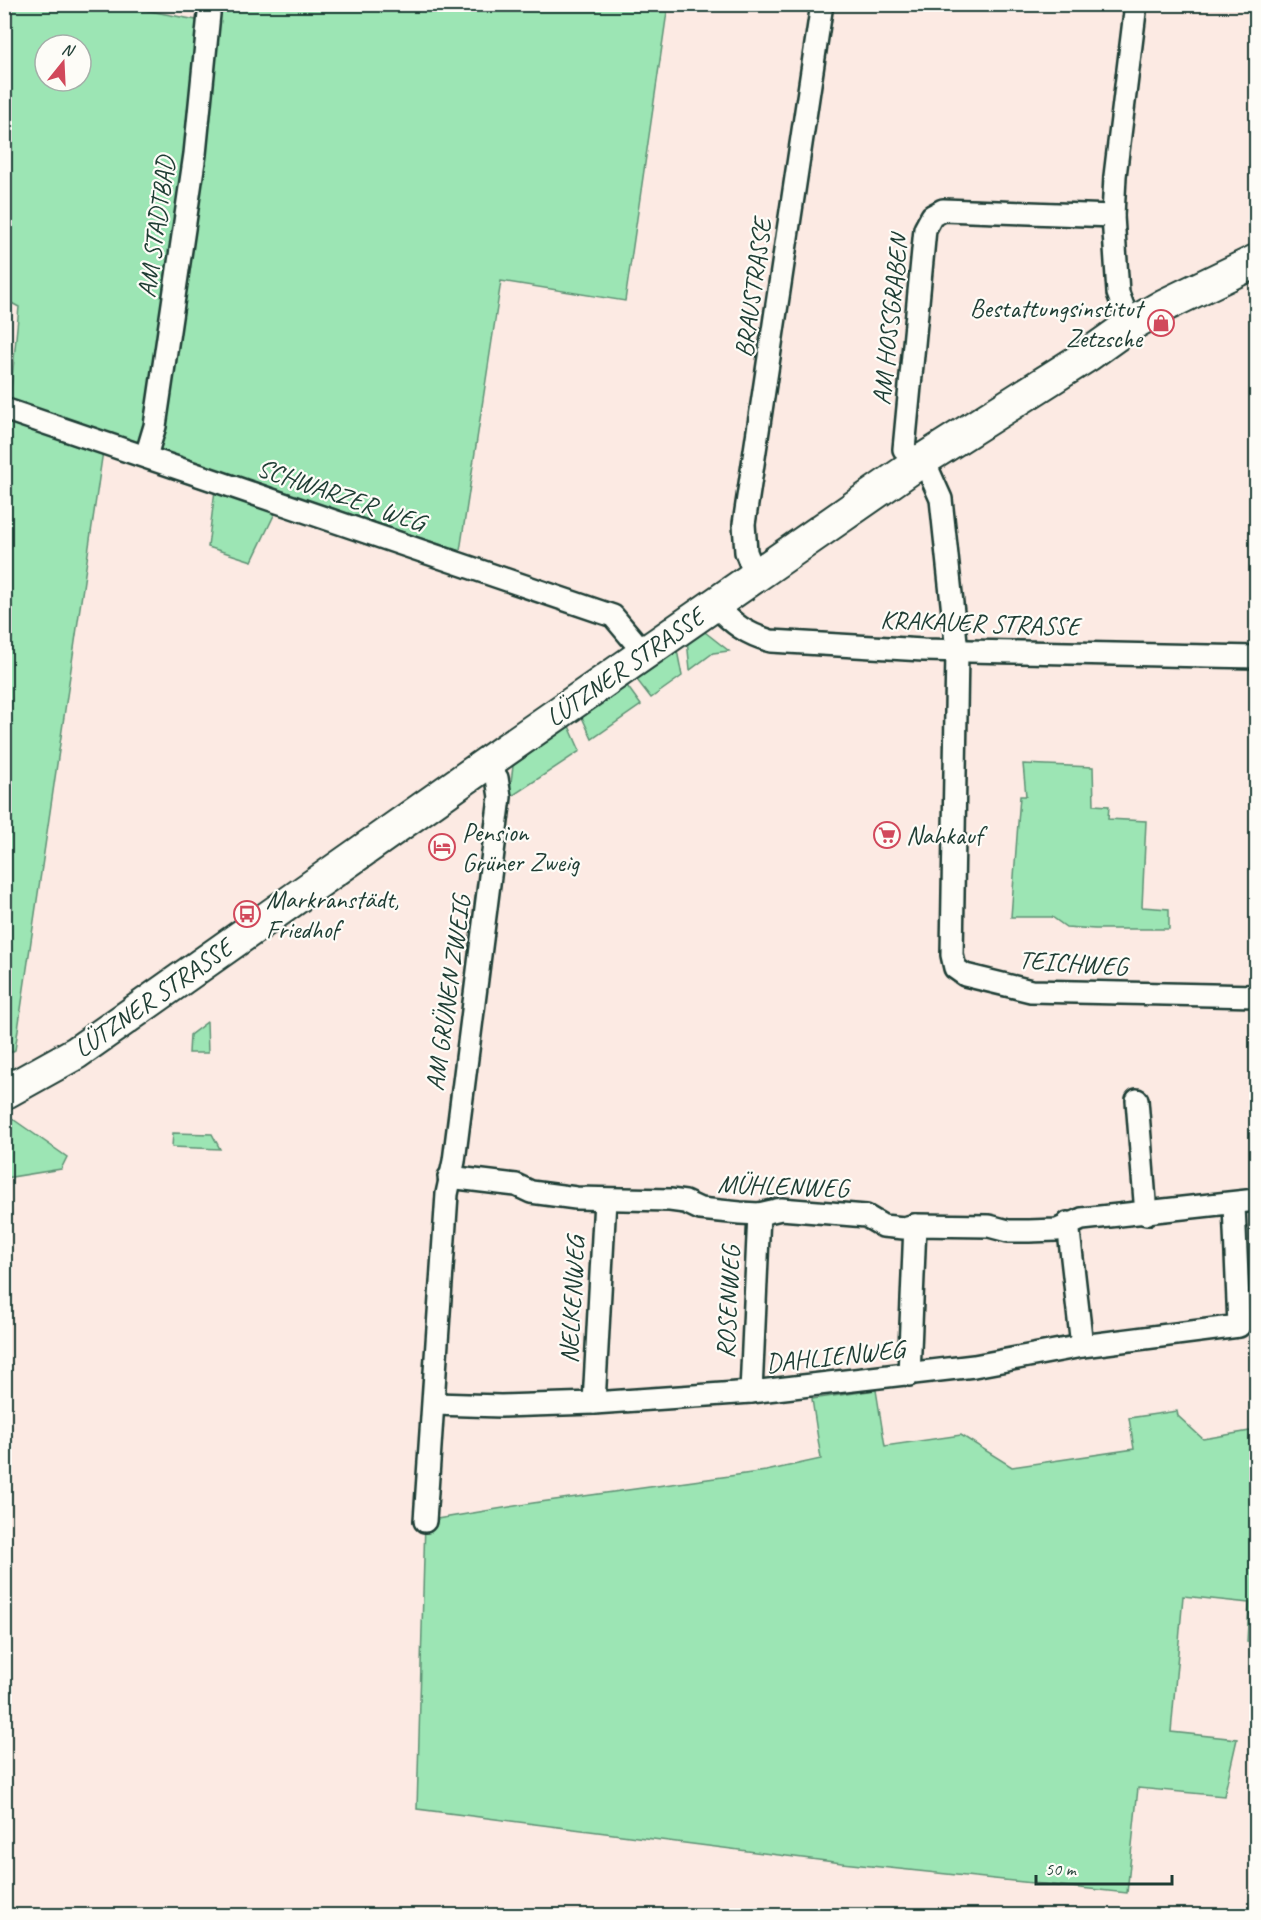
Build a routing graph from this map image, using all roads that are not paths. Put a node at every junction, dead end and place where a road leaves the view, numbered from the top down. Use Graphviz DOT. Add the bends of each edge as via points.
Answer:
graph roads {
  1 [pos="210,4"];
  2 [pos="822,4"];
  3 [pos="1136,4"];
  4 [pos="1113,216"];
  5 [pos="1257,261"];
  6 [pos="1130,325"];
  7 [pos="4,409"];
  8 [pos="146,456"];
  9 [pos="918,463"];
  10 [pos="756,577"];
  11 [pos="716,605"];
  12 [pos="957,651"];
  13 [pos="645,654"];
  14 [pos="1257,657"];
  15 [pos="486,764"];
  16 [pos="1257,996"];
  17 [pos="4,1093"];
  18 [pos="1137,1100"];
  19 [pos="451,1169"];
  20 [pos="604,1200"];
  21 [pos="1257,1200"];
  22 [pos="1234,1204"];
  23 [pos="759,1214"];
  24 [pos="1146,1214"];
  25 [pos="1068,1223"];
  26 [pos="915,1225"];
  27 [pos="1248,1325"];
  28 [pos="1082,1346"];
  29 [pos="909,1375"];
  30 [pos="751,1392"];
  31 [pos="594,1403"];
  32 [pos="434,1404"];
  33 [pos="425,1521"];
  1 -- 8 [label="street, AM STADTBAD" via="195,154 155,426"];
  2 -- 10 [label="street, BRAUSTRASSE" via="744,524 746,552"];
  3 -- 4 [label="street" via="1114,176"];
  4 -- 6 [label="street" via="1118,293"];
  4 -- 9 [label="street, AM HOSSGRABEN" via="943,210 932,216 925,229 904,449"];
  5 -- 6 [label="main road, LÜTZNER STRASSE"];
  6 -- 9 [label="main road, LÜTZNER STRASSE"];
  7 -- 8 [label="street, SCHWARZER WEG"];
  8 -- 13 [label="street, SCHWARZER WEG" via="613,616"];
  9 -- 10 [label="main road, LÜTZNER STRASSE"];
  9 -- 12 [label="street" via="929,472 941,499"];
  10 -- 11 [label="main road, LÜTZNER STRASSE"];
  11 -- 12 [label="street, KRAKAUER STRASSE" via="736,628 771,641"];
  11 -- 13 [label="main road, LÜTZNER STRASSE"];
  12 -- 14 [label="street, KRAKAUER STRASSE"];
  12 -- 16 [label="street, TEICHWEG" via="952,955 955,968 965,975 1031,991"];
  13 -- 15 [label="main road, LÜTZNER STRASSE"];
  15 -- 17 [label="main road, LÜTZNER STRASSE" via="76,1053"];
  15 -- 19 [label="street, AM GRÜNEN ZWEIG" via="497,778 500,797"];
  18 -- 24 [label="street"];
  19 -- 20 [label="street, MÜHLENWEG" via="531,1192"];
  19 -- 32 [label="street"];
  20 -- 23 [label="street, MÜHLENWEG" via="670,1200 700,1209"];
  20 -- 31 [label="street, NELKENWEG"];
  21 -- 22 [label="street, MÜHLENWEG"];
  22 -- 24 [label="street, MÜHLENWEG"];
  22 -- 27 [label="street, DAHLIENWEG"];
  23 -- 26 [label="street, MÜHLENWEG" via="781,1209 866,1216 883,1226"];
  23 -- 30 [label="street, ROSENWEG"];
  24 -- 25 [label="street, MÜHLENWEG"];
  25 -- 26 [label="street, MÜHLENWEG" via="1057,1230 1008,1231 989,1226"];
  25 -- 28 [label="street"];
  26 -- 29 [label="street"];
  27 -- 28 [label="street, DAHLIENWEG"];
  28 -- 29 [label="street, DAHLIENWEG"];
  29 -- 30 [label="street, DAHLIENWEG"];
  30 -- 31 [label="street, DAHLIENWEG"];
  31 -- 32 [label="street, DAHLIENWEG"];
  32 -- 33 [label="street"];
}
